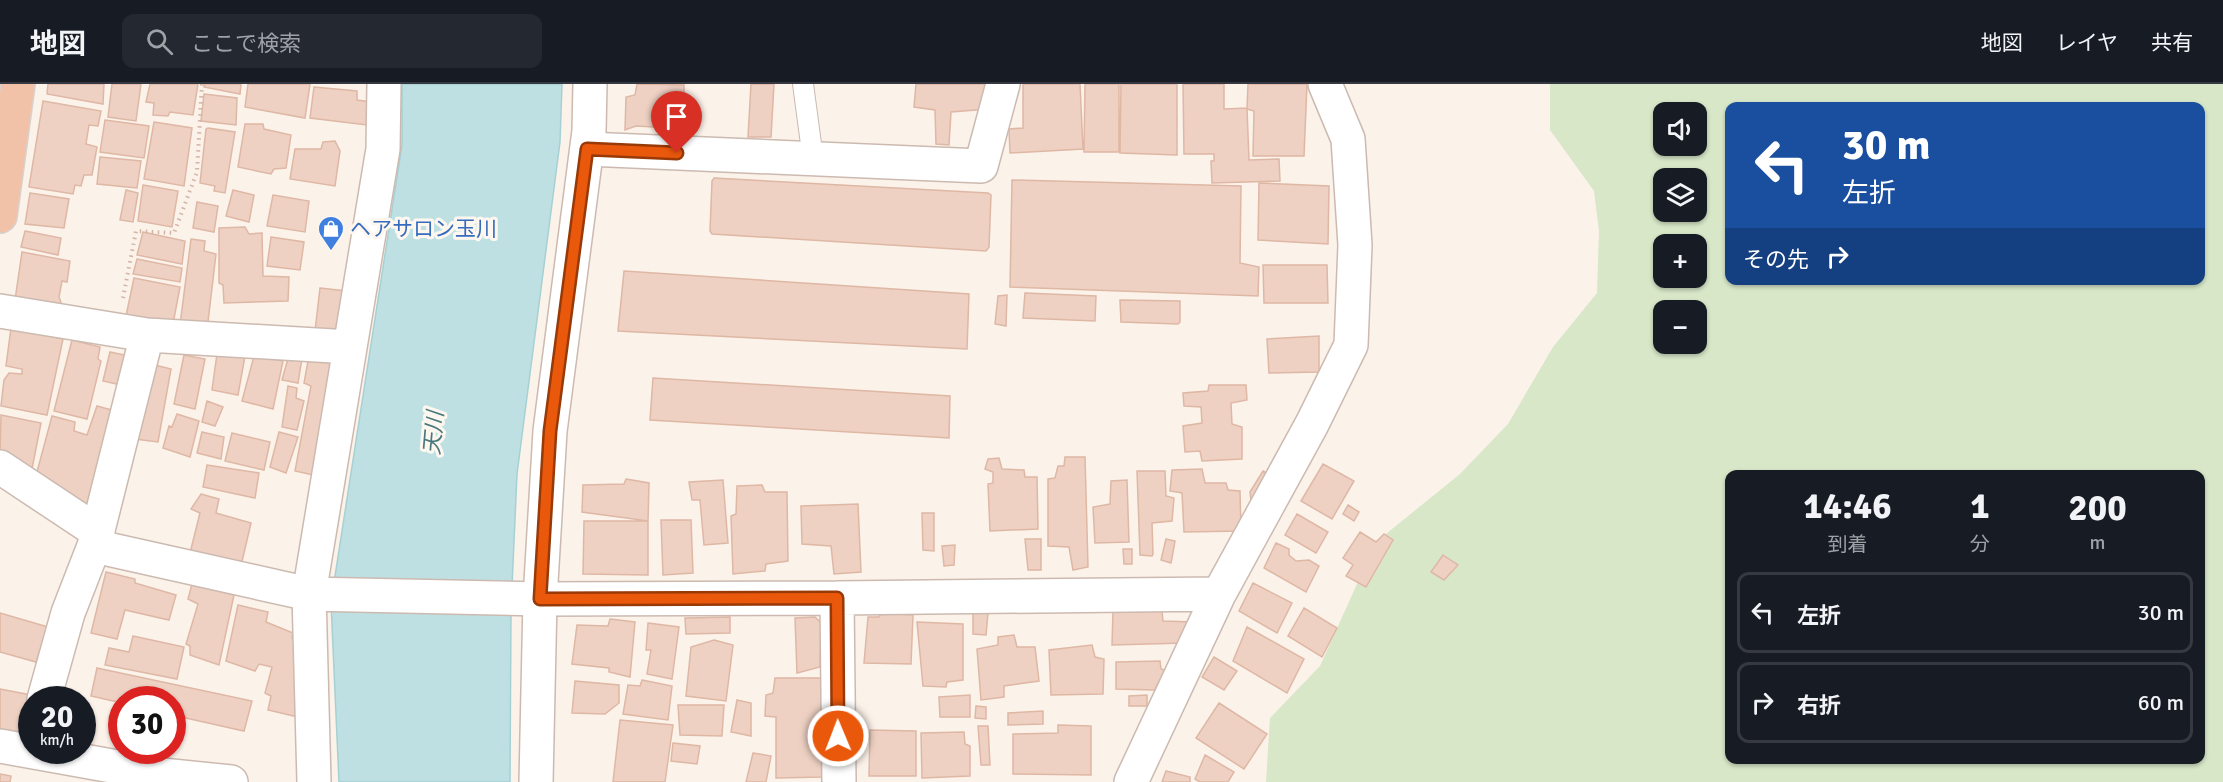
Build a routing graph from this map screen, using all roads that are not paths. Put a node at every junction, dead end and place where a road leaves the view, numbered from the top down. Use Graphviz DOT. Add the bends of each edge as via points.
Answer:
graph roads {
  1 [pos="18,84"];
  2 [pos="384,84"];
  3 [pos="590,84"];
  4 [pos="803,84"];
  5 [pos="1003,84"];
  6 [pos="1325,84"];
  7 [pos="587,149"];
  8 [pos="813,159"];
  9 [pos="0,216"];
  10 [pos="0,311"];
  11 [pos="132,333"];
  12 [pos="350,347"];
  13 [pos="0,467"];
  14 [pos="96,539"];
  15 [pos="309,594"];
  16 [pos="1219,594"];
  17 [pos="837,598"];
  18 [pos="540,599"];
  19 [pos="48,686"];
  20 [pos="96,764"];
  21 [pos="161,778"];
  22 [pos="231,782"];
  23 [pos="314,782"];
  24 [pos="536,782"];
  25 [pos="839,782"];
  26 [pos="1131,782"];
  1 -- 9 [label="highway"];
  2 -- 12 [label="street" via="383,149"];
  3 -- 7 [label="street"];
  4 -- 8 [label="lane"];
  5 -- 8 [label="street" via="981,166"];
  6 -- 16 [label="street" via="1348,139 1355,245 1351,345"];
  7 -- 8 [label="street"];
  7 -- 18 [label="street" via="550,431"];
  10 -- 11 [label="street"];
  11 -- 12 [label="street"];
  11 -- 14 [label="street"];
  12 -- 15 [label="street"];
  13 -- 14 [label="street"];
  14 -- 15 [label="street"];
  14 -- 19 [label="street" via="68,613"];
  15 -- 18 [label="street"];
  15 -- 23 [label="street"];
  16 -- 17 [label="street"];
  16 -- 26 [label="street"];
  17 -- 18 [label="street"];
  17 -- 25 [label="street"];
  18 -- 24 [label="street"];
  20 -- 21 [label="street"];
  21 -- 22 [label="street"];
}
